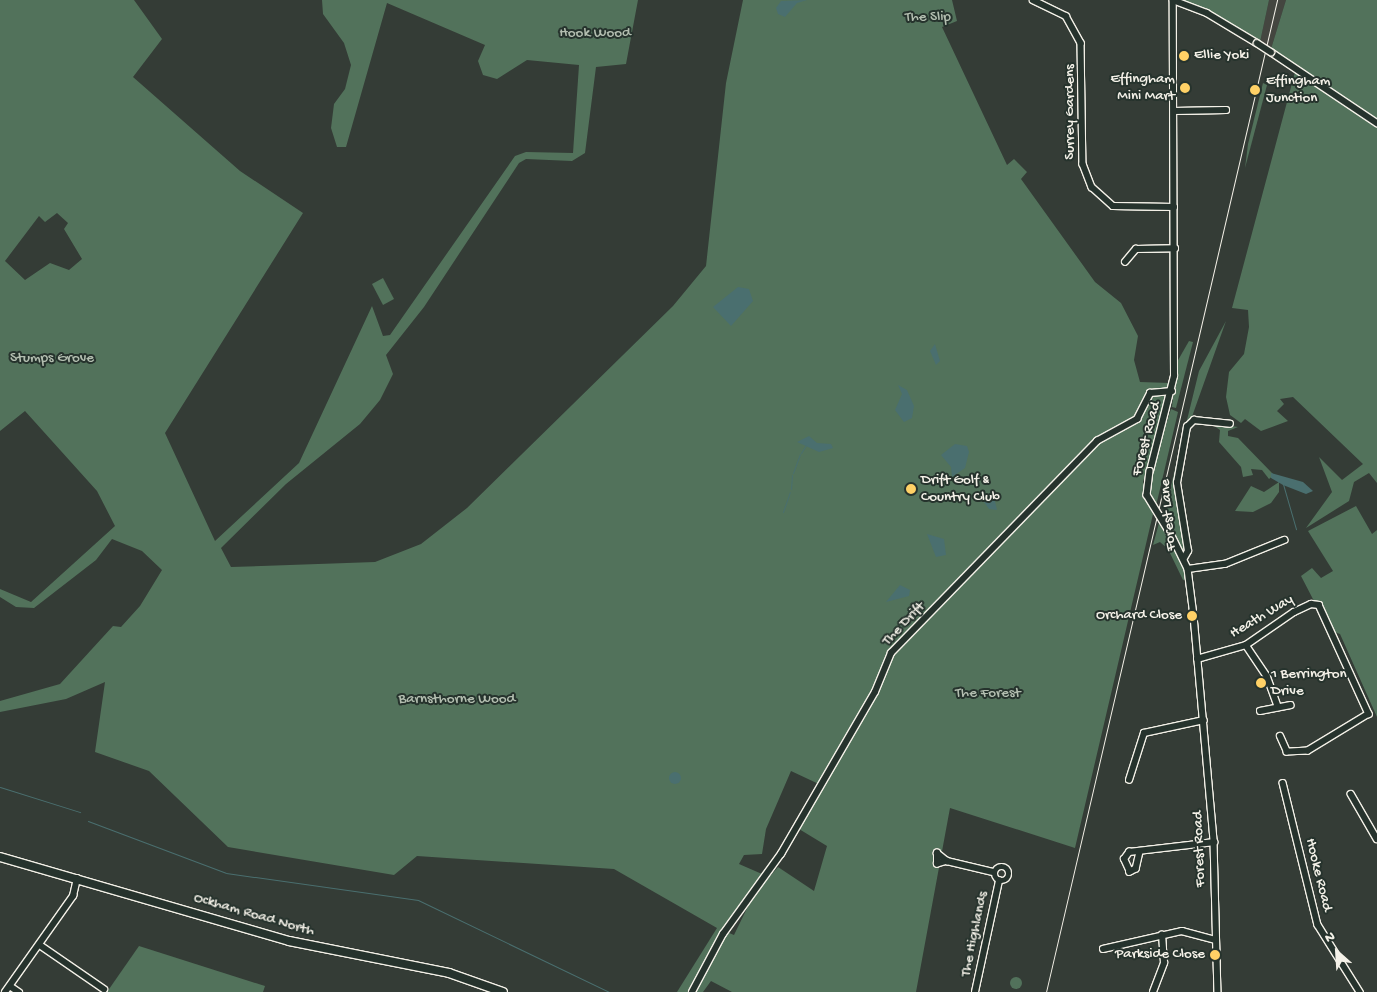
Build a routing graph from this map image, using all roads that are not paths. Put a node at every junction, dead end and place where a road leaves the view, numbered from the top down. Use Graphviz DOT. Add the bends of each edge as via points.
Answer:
graph roads {
  1 [pos="1033,0"];
  2 [pos="1173,0"];
  3 [pos="1186,5"];
  4 [pos="1173,8"];
  5 [pos="1226,110"];
  6 [pos="1174,111"];
  7 [pos="1377,123"];
  8 [pos="1174,207"];
  9 [pos="1175,248"];
  10 [pos="1125,262"];
  11 [pos="1172,391"];
  12 [pos="1230,424"];
  13 [pos="1284,540"];
  14 [pos="1184,558"];
  15 [pos="1188,569"];
  16 [pos="1246,645"];
  17 [pos="1197,659"];
  18 [pos="1290,705"];
  19 [pos="1278,707"];
  20 [pos="1260,711"];
  21 [pos="1204,720"];
  22 [pos="1280,736"];
  23 [pos="1129,780"];
  24 [pos="1283,783"];
  25 [pos="1351,794"];
  26 [pos="1377,840"];
  27 [pos="1214,842"];
  28 [pos="1140,852"];
  29 [pos="0,857"];
  30 [pos="947,861"];
  31 [pos="994,872"];
  32 [pos="77,878"];
  33 [pos="999,881"];
  34 [pos="1162,935"];
  35 [pos="1215,940"];
  36 [pos="40,945"];
  37 [pos="1103,949"];
  38 [pos="10,986"];
  39 [pos="104,990"];
  40 [pos="6,992"];
  41 [pos="19,992"];
  42 [pos="503,992"];
  43 [pos="692,992"];
  44 [pos="975,992"];
  45 [pos="1153,992"];
  46 [pos="1218,992"];
  47 [pos="1360,992"];
  1 -- 8 [label="street, Surrey Gardens" via="1066,16 1081,42 1083,164 1092,187 1113,206"];
  2 -- 3 [label="street"];
  2 -- 4 [label="street, Forest Road"];
  3 -- 4 [label="street"];
  3 -- 7 [label="street, bridge" via="1271,52"];
  4 -- 6 [label="street, Forest Road"];
  5 -- 6 [label="street"];
  6 -- 8 [label="street, Forest Road"];
  8 -- 9 [label="street, Forest Road"];
  9 -- 10 [label="street" via="1136,249"];
  9 -- 11 [label="street, Forest Road"];
  11 -- 14 [label="street, Forest Road, bridge" via="1150,471 1147,495"];
  11 -- 43 [label="street, The Drift" via="1150,393 1137,419 1097,441 891,653 875,692 781,854 723,934"];
  12 -- 14 [label="street, Forest Lane" via="1194,420 1187,427 1177,483 1188,551"];
  13 -- 15 [label="street" via="1225,564"];
  14 -- 15 [label="street, Forest Road"];
  15 -- 17 [label="street, Forest Road"];
  16 -- 17 [label="street, Heath Way"];
  16 -- 19 [label="street" via="1267,676"];
  16 -- 22 [label="street, Heath Way" via="1294,612 1317,604 1369,712 1308,751 1287,752"];
  17 -- 21 [label="street, Forest Road"];
  18 -- 19 [label="street"];
  19 -- 20 [label="street"];
  21 -- 23 [label="street" via="1144,733"];
  21 -- 27 [label="street, Forest Road"];
  24 -- 47 [label="street, Hooke Road" via="1318,925"];
  25 -- 26 [label="street"];
  27 -- 28 [label="street"];
  27 -- 35 [label="street, Forest Road"];
  29 -- 32 [label="main road, Ockham Road North"];
  30 -- 31 [label="street, The Highlands"];
  31 -- 33 [label="street, The Highlands"];
  31 -- 33 [label="street, The Highlands" via="1000,866 1008,870 1008,878"];
  32 -- 36 [label="street" via="73,896"];
  32 -- 42 [label="main road, Ockham Road North" via="289,941 449,973"];
  33 -- 44 [label="street, The Highlands"];
  34 -- 35 [label="street" via="1185,931"];
  34 -- 37 [label="street"];
  34 -- 45 [label="street" via="1164,963"];
  35 -- 46 [label="street, Forest Road"];
  36 -- 38 [label="street"];
  36 -- 39 [label="street"];
  38 -- 40 [label="street"];
  38 -- 41 [label="street"];
}
